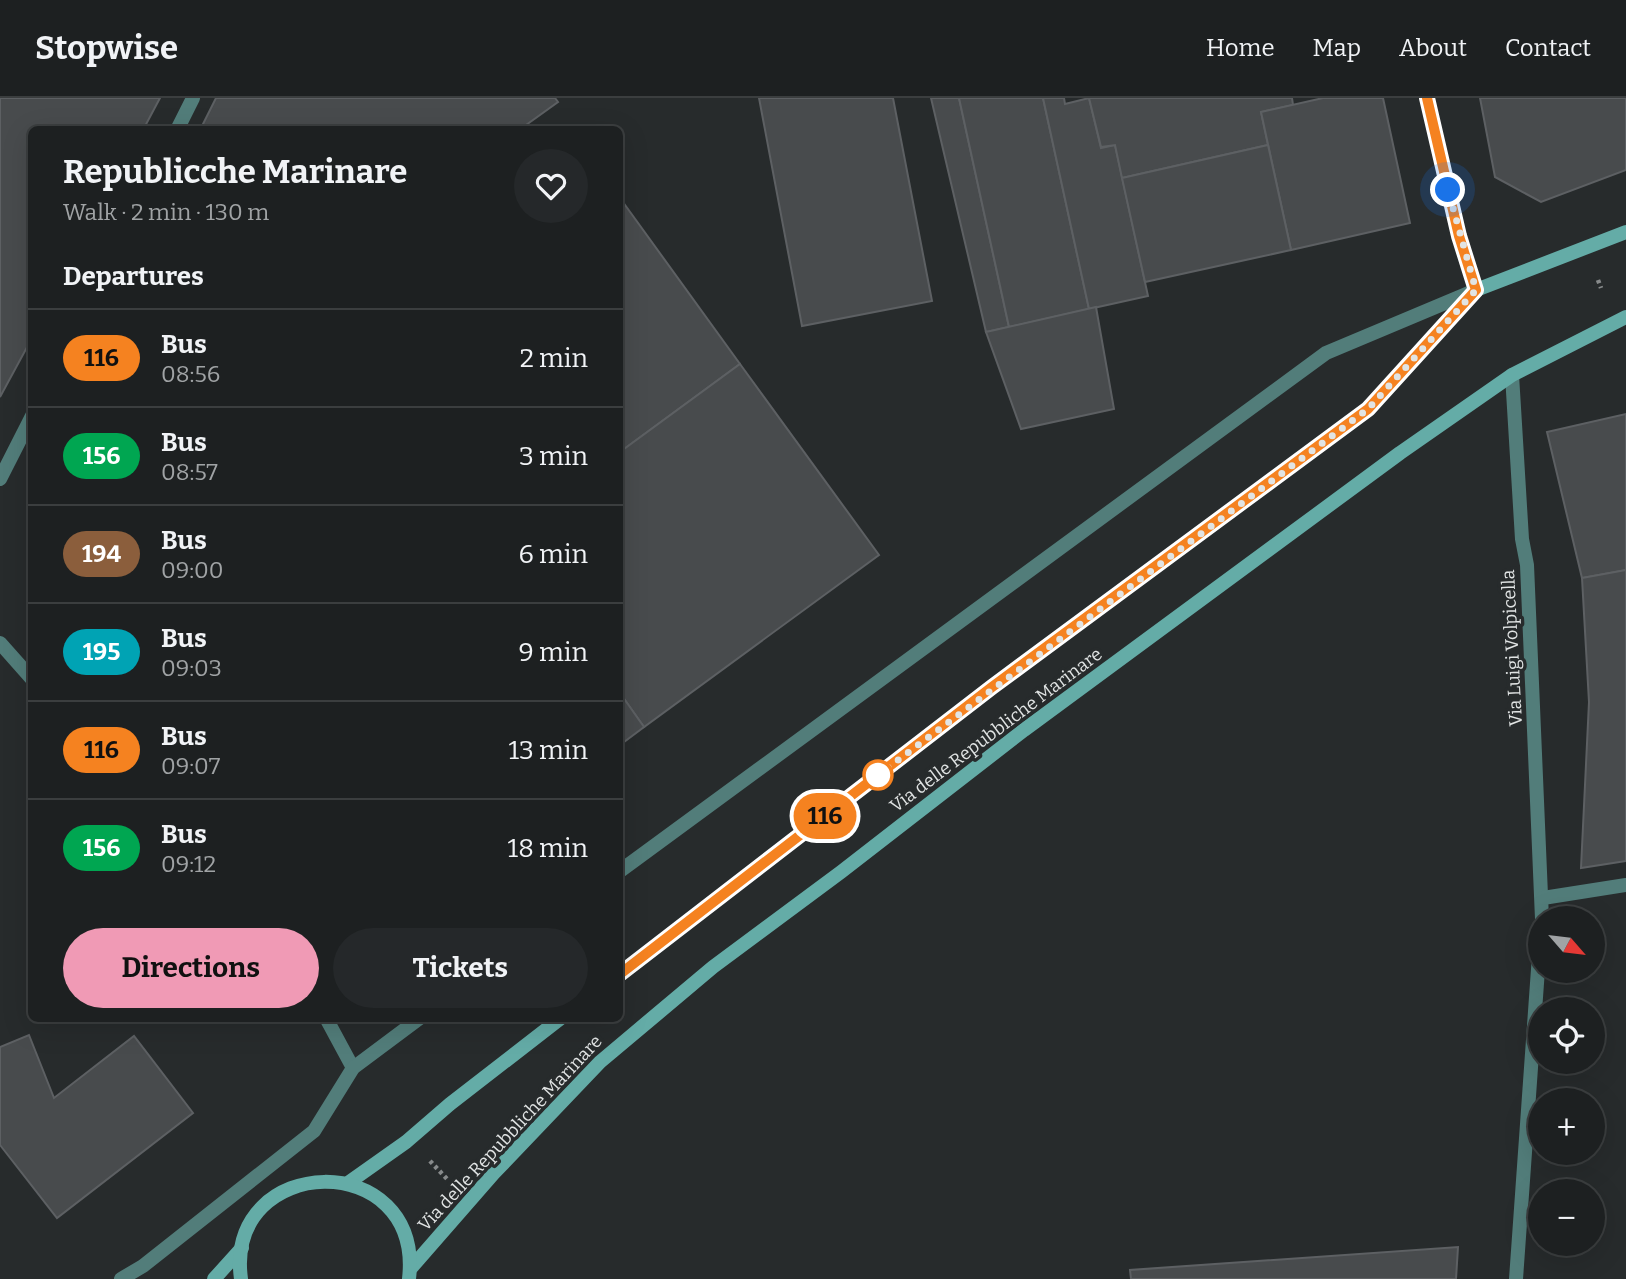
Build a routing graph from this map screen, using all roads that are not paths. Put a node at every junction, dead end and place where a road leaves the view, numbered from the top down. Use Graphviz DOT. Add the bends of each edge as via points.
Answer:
graph roads {
  1 [pos="193,98"];
  2 [pos="1427,98"];
  3 [pos="179,126"];
  4 [pos="1626,232"];
  5 [pos="1476,290"];
  6 [pos="1626,317"];
  7 [pos="1512,375"];
  8 [pos="28,424"];
  9 [pos="0,479"];
  10 [pos="0,643"];
  11 [pos="28,675"];
  12 [pos="623,869"];
  13 [pos="1626,884"];
  14 [pos="1543,898"];
  15 [pos="1543,906"];
  16 [pos="623,972"];
  17 [pos="1537,984"];
  18 [pos="328,1022"];
  19 [pos="414,1022"];
  20 [pos="556,1022"];
  21 [pos="353,1068"];
  22 [pos="348,1183"];
  23 [pos="242,1248"];
  24 [pos="410,1274"];
  25 [pos="121,1279"];
  26 [pos="214,1279"];
  27 [pos="241,1279"];
  28 [pos="1516,1279"];
  1 -- 3 [label="street"];
  2 -- 5 [label="street"];
  4 -- 5 [label="main road, Via delle Repubbliche Marinare"];
  5 -- 12 [label="street" via="1326,353"];
  5 -- 16 [label="main road, Via delle Repubbliche Marinare" via="1368,409 992,687"];
  6 -- 7 [label="main road, Via delle Repubbliche Marinare"];
  7 -- 14 [label="street, Via Luigi Volpicella" via="1527,565"];
  7 -- 24 [label="main road, Via delle Repubbliche Marinare" via="1024,730 713,967 600,1062 494,1173"];
  8 -- 9 [label="street"];
  10 -- 11 [label="street"];
  13 -- 14 [label="street"];
  14 -- 15 [label="street, Via Luigi Volpicella"];
  17 -- 28 [label="street"];
  18 -- 21 [label="street"];
  19 -- 21 [label="street"];
  20 -- 22 [label="main road"];
  21 -- 25 [label="street" via="314,1131"];
  22 -- 23 [label="main road, Via delle Repubbliche Marinare" via="307,1182 281,1192 260,1211"];
  22 -- 24 [label="main road, Via delle Repubbliche Marinare" via="374,1195 394,1215 407,1240"];
  23 -- 26 [label="main road, Via delle Repubbliche Marinare"];
  23 -- 27 [label="main road, Via delle Repubbliche Marinare"];
}
